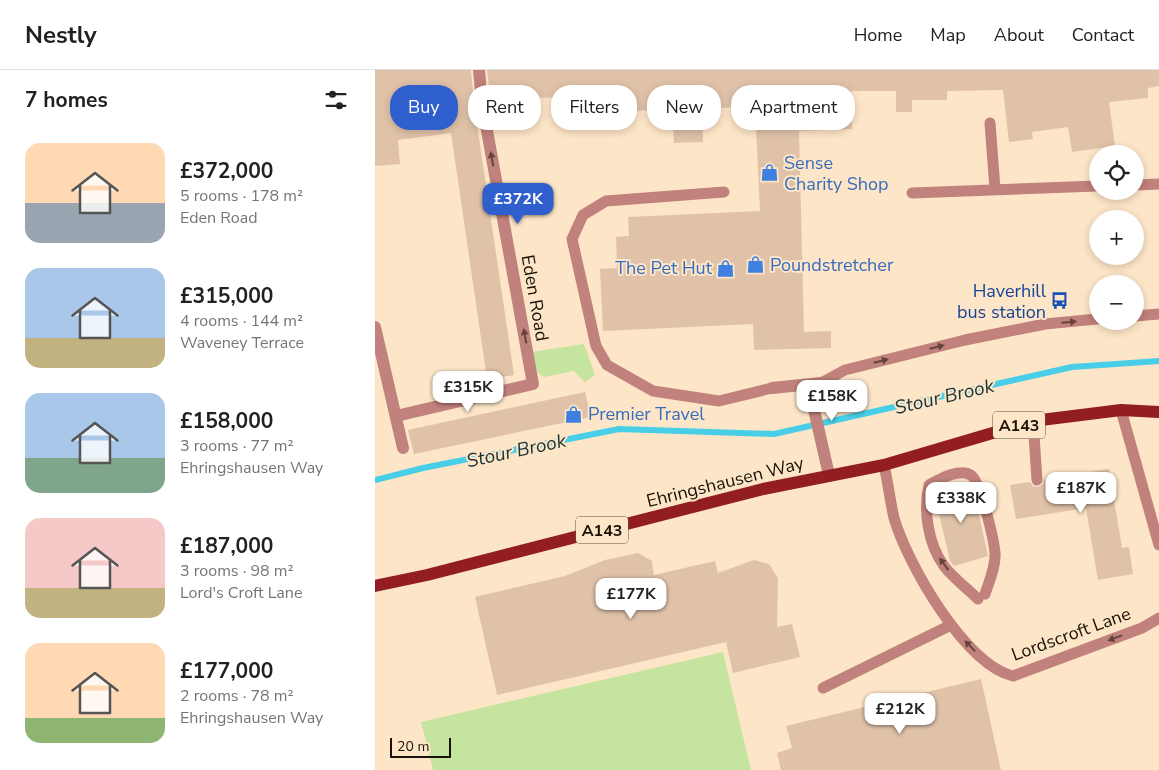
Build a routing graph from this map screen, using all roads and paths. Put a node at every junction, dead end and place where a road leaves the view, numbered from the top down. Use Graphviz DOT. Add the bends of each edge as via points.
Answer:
graph roads {
  1 [pos="479,70"];
  2 [pos="990,123"];
  3 [pos="1159,184"];
  4 [pos="1144,185"];
  5 [pos="1089,186"];
  6 [pos="995,189"];
  7 [pos="724,192"];
  8 [pos="912,193"];
  9 [pos="1159,314"];
  10 [pos="1144,315"];
  11 [pos="1089,320"];
  12 [pos="375,327"];
  13 [pos="821,383"];
  14 [pos="772,388"];
  15 [pos="1121,410"];
  16 [pos="1159,412"];
  17 [pos="396,416"];
  18 [pos="1033,421"];
  19 [pos="403,448"];
  20 [pos="884,465"];
  21 [pos="829,475"];
  22 [pos="1037,480"];
  23 [pos="1159,544"];
  24 [pos="375,586"];
  25 [pos="982,596"];
  26 [pos="1159,618"];
  27 [pos="951,625"];
  28 [pos="823,688"];
  17 -- 1 [label="street, Eden Road, one-way" via="533,384 482,103"];
  2 -- 6 [label="lane"];
  3 -- 4 [label="lane"];
  5 -- 6 [label="lane"];
  6 -- 8 [label="lane"];
  7 -- 14 [label="lane" via="606,201 583,215 572,239 596,346 607,365 653,391 719,402"];
  9 -- 10 [label="lane"];
  13 -- 11 [label="lane, one-way" via="845,370 965,340 1045,324"];
  12 -- 17 [label="street"];
  13 -- 14 [label="street"];
  13 -- 21 [label="street" via="812,400"];
  15 -- 16 [label="main road, A143"];
  15 -- 18 [label="main road, A143"];
  15 -- 23 [label="lane"];
  17 -- 19 [label="street"];
  18 -- 20 [label="main road, A143"];
  18 -- 22 [label="lane"];
  20 -- 21 [label="main road, Ehringshausen Way / A143"];
  20 -- 27 [label="lane" via="895,518 914,567"];
  21 -- 24 [label="main road, Ehringshausen Way / A143"];
  25 -- 25 [label="lane, one-way" via="945,567 935,551 925,501 929,485 942,477 962,473 971,476 979,487 995,554"];
  26 -- 27 [label="lane, Lordscroft Lane, one-way" via="1142,628 1013,676 1001,673"];
  27 -- 28 [label="lane"];
}
